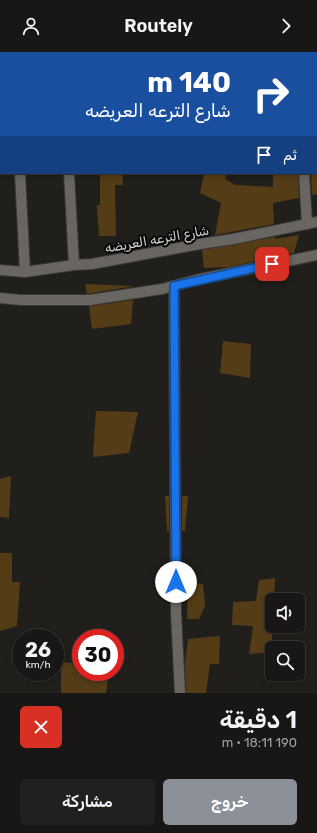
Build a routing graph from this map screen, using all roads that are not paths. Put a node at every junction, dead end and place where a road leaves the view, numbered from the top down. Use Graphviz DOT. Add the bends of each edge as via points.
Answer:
graph roads {
  1 [pos="20,174"];
  2 [pos="70,174"];
  3 [pos="304,174"];
  4 [pos="312,223"];
  5 [pos="317,256"];
  6 [pos="74,264"];
  7 [pos="0,270"];
  8 [pos="25,272"];
  9 [pos="174,286"];
  10 [pos="0,298"];
  11 [pos="180,693"];
  1 -- 8 [label="street"];
  2 -- 6 [label="street"];
  3 -- 4 [label="street"];
  4 -- 6 [label="street, شارع الترعه العريضه" via="92,264"];
  5 -- 9 [label="street"];
  6 -- 8 [label="street, شارع الترعه العريضه"];
  7 -- 8 [label="street, شارع الترعه العريضه"];
  9 -- 10 [label="street" via="90,300"];
  9 -- 11 [label="street" via="176,613"];
}
